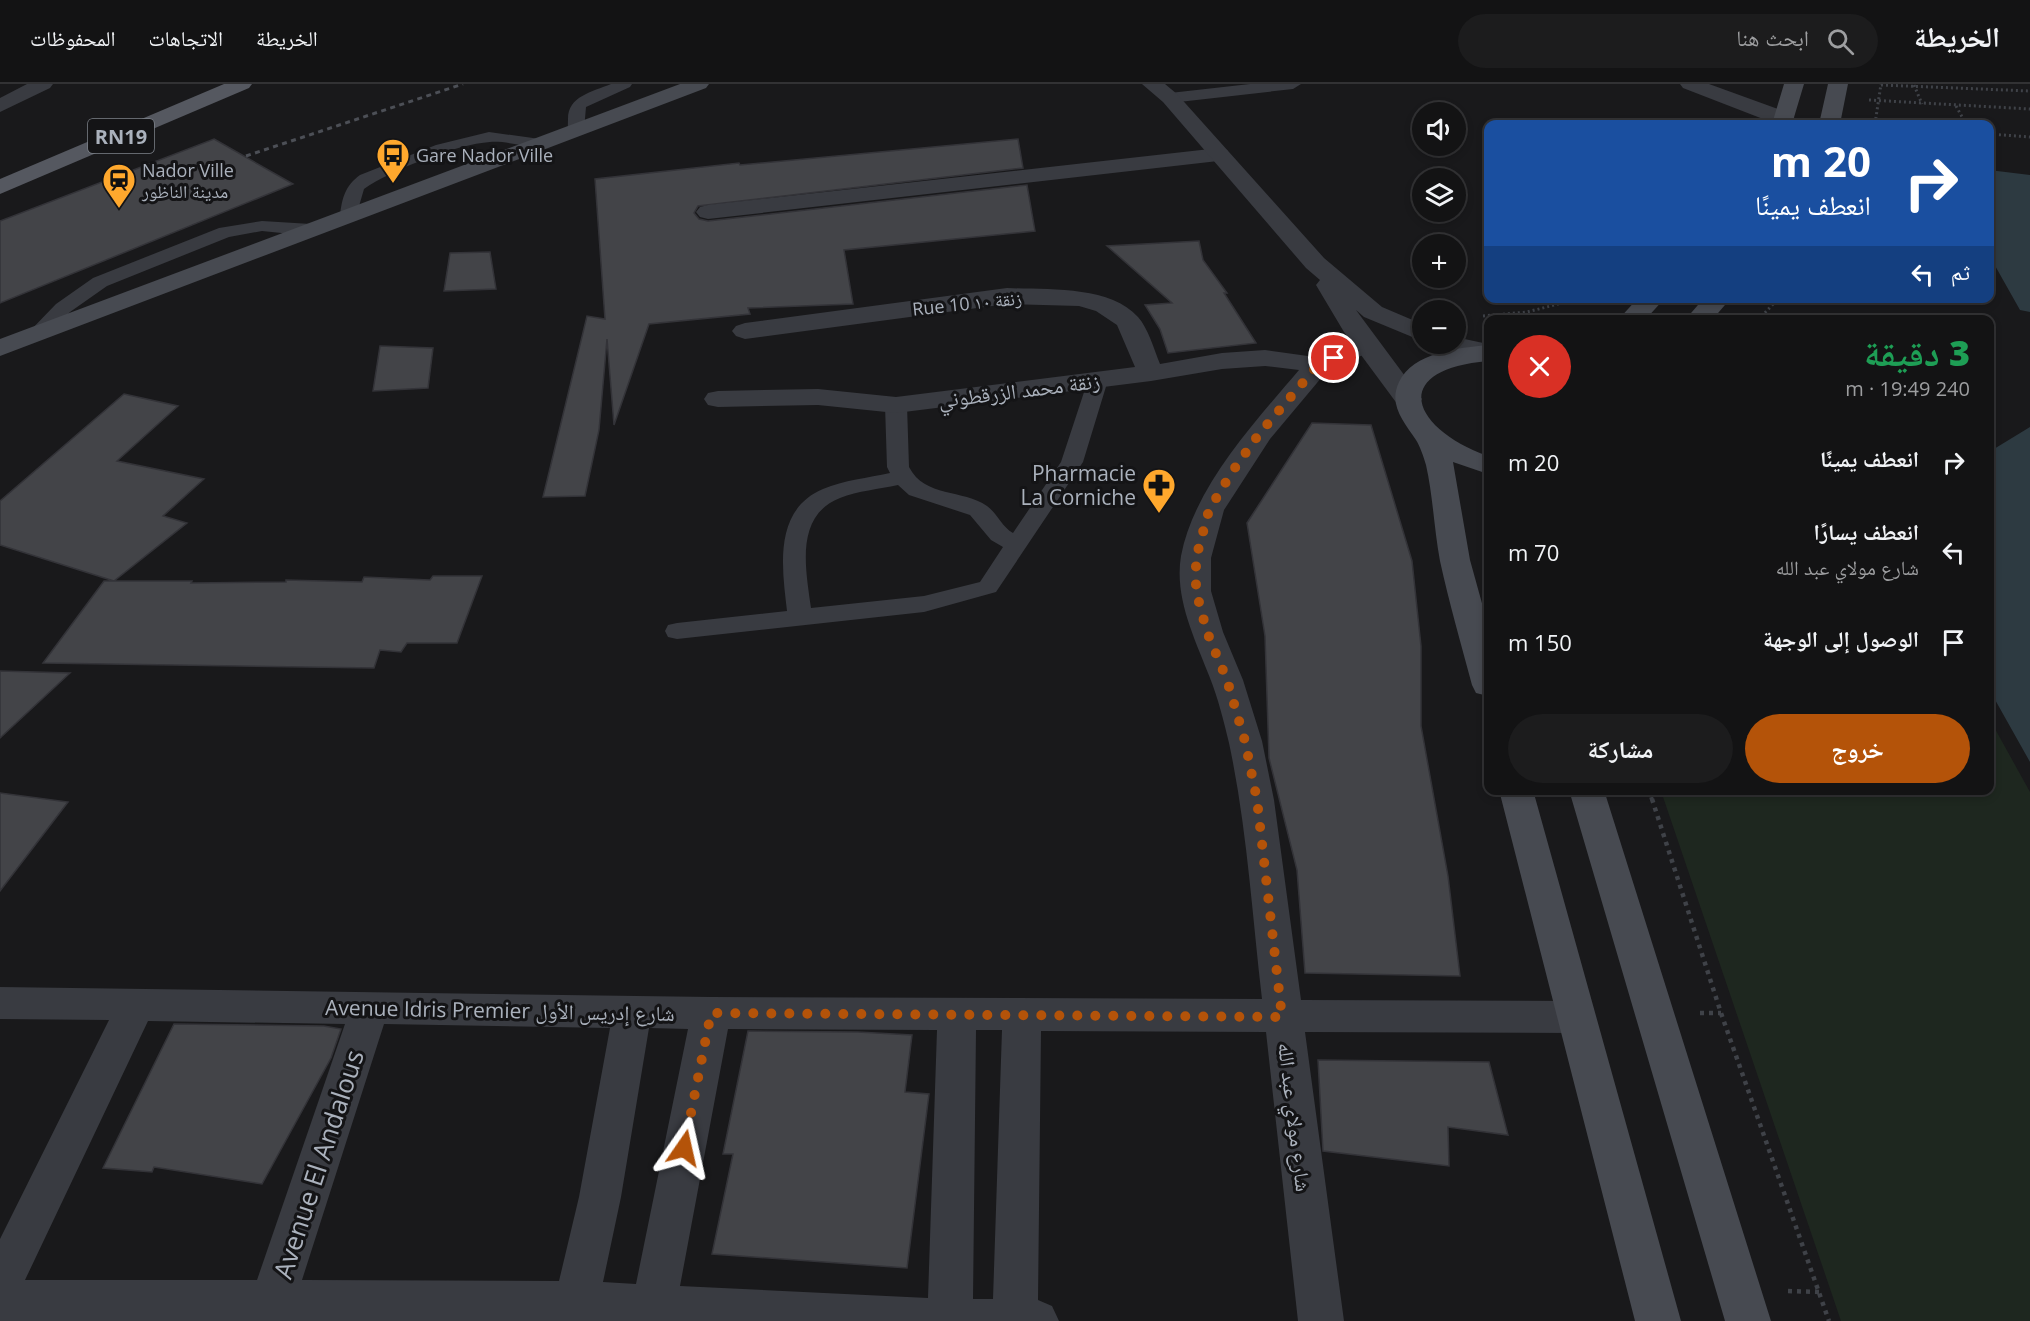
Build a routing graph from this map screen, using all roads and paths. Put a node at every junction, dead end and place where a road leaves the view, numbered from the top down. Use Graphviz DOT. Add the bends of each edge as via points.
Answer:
graph roads {
  1 [pos="43,84"];
  2 [pos="242,84"];
  3 [pos="624,84"];
  4 [pos="699,84"];
  5 [pos="1152,84"];
  6 [pos="1293,84"];
  7 [pos="1689,84"];
  8 [pos="1794,84"];
  9 [pos="1881,85"];
  10 [pos="1914,85"];
  11 [pos="1838,90"];
  12 [pos="2030,91"];
  13 [pos="1170,98"];
  14 [pos="1878,102"];
  15 [pos="1922,104"];
  16 [pos="0,106"];
  17 [pos="1956,106"];
  18 [pos="2030,109"];
  19 [pos="1778,120"];
  20 [pos="1784,120"];
  21 [pos="1831,120"];
  22 [pos="1876,120"];
  23 [pos="1964,120"];
  24 [pos="576,130"];
  25 [pos="1994,134"];
  26 [pos="2030,137"];
  27 [pos="1219,155"];
  28 [pos="0,187"];
  29 [pos="708,212"];
  30 [pos="1315,262"];
  31 [pos="1562,303"];
  32 [pos="1648,303"];
  33 [pos="1714,303"];
  34 [pos="1774,303"];
  35 [pos="1484,315"];
  36 [pos="1490,315"];
  37 [pos="1635,315"];
  38 [pos="1702,315"];
  39 [pos="1763,315"];
  40 [pos="1477,316"];
  41 [pos="1412,329"];
  42 [pos="745,331"];
  43 [pos="1365,345"];
  44 [pos="1466,347"];
  45 [pos="0,348"];
  46 [pos="1484,352"];
  47 [pos="1484,353"];
  48 [pos="1318,365"];
  49 [pos="1151,373"];
  50 [pos="1098,380"];
  51 [pos="718,399"];
  52 [pos="1407,399"];
  53 [pos="896,405"];
  54 [pos="1429,437"];
  55 [pos="1484,464"];
  56 [pos="903,477"];
  57 [pos="1016,545"];
  58 [pos="800,617"];
  59 [pos="677,631"];
  60 [pos="1484,670"];
  61 [pos="1517,795"];
  62 [pos="1588,795"];
  63 [pos="1651,795"];
  64 [pos="0,1003"];
  65 [pos="136,1005"];
  66 [pos="370,1006"];
  67 [pos="632,1012"];
  68 [pos="711,1013"];
  69 [pos="957,1015"];
  70 [pos="1022,1015"];
  71 [pos="1282,1017"];
  72 [pos="1575,1017"];
  73 [pos="0,1285"];
  74 [pos="0,1301"];
  75 [pos="269,1312"];
  76 [pos="574,1312"];
  77 [pos="652,1313"];
  78 [pos="950,1321"];
  79 [pos="1022,1321"];
  80 [pos="1321,1321"];
  81 [pos="1658,1321"];
  82 [pos="1748,1321"];
  83 [pos="1829,1321"];
  1 -- 16 [label="street"];
  2 -- 28 [label="main road, RN19"];
  3 -- 24 [label="lane" via="580,104 576,109"];
  4 -- 24 [label="main road"];
  5 -- 13 [label="street"];
  6 -- 13 [label="lane"];
  7 -- 19 [label="street"];
  8 -- 20 [label="main road"];
  9 -- 10 [label="path"];
  9 -- 14 [label="path"];
  10 -- 12 [label="path"];
  10 -- 15 [label="path"];
  11 -- 14 [label="path"];
  11 -- 21 [label="main road"];
  13 -- 27 [label="street"];
  14 -- 15 [label="path"];
  14 -- 22 [label="path"];
  15 -- 17 [label="path"];
  17 -- 18 [label="path"];
  17 -- 23 [label="path"];
  24 -- 45 [label="main road"];
  25 -- 26 [label="path"];
  27 -- 29 [label="street"];
  27 -- 30 [label="street"];
  30 -- 41 [label="street" via="1373,312"];
  30 -- 43 [label="street"];
  31 -- 36 [label="path" via="1527,312"];
  32 -- 37 [label="main road"];
  33 -- 38 [label="main road"];
  34 -- 39 [label="path"];
  35 -- 40 [label="path"];
  42 -- 49 [label="street, Rue 10 زنقة ١٠" via="1007,296 1080,299 1105,306 1128,321"];
  43 -- 48 [label="street, شارع مولاي عبد الله"];
  43 -- 52 [label="street"];
  44 -- 46 [label="street"];
  47 -- 52 [label="main road" via="1447,358 1430,365 1410,386"];
  48 -- 49 [label="street, زنقة محمد الزرقطوني" via="1265,358"];
  48 -- 71 [label="street, شارع مولاي عبد الله" via="1232,472 1209,510 1196,558 1196,591 1245,741 1257,800"];
  49 -- 50 [label="street, زنقة محمد الزرقطوني"];
  50 -- 53 [label="street, زنقة محمد الزرقطوني"];
  50 -- 57 [label="lane" via="1072,462"];
  51 -- 53 [label="street, زنقة محمد الزرقطوني" via="818,397"];
  52 -- 54 [label="main road" via="1413,418"];
  53 -- 56 [label="lane" via="898,467"];
  54 -- 55 [label="main road" via="1455,453"];
  54 -- 60 [label="main road" via="1440,464 1455,560"];
  56 -- 57 [label="lane" via="917,490 978,510 999,535"];
  56 -- 58 [label="lane" via="829,494 802,516 794,556"];
  57 -- 58 [label="lane" via="988,587 965,595 924,604"];
  58 -- 59 [label="lane"];
  61 -- 72 [label="main road"];
  62 -- 82 [label="main road"];
  63 -- 83 [label="path" via="1720,1013"];
  64 -- 65 [label="street, Avenue Idris Premier شارع إدريس الأول"];
  65 -- 66 [label="street, Avenue Idris Premier شارع إدريس الأول"];
  65 -- 73 [label="street"];
  66 -- 67 [label="street, Avenue Idris Premier شارع إدريس الأول"];
  66 -- 75 [label="street, Avenue El Andalous"];
  67 -- 68 [label="street, Avenue Idris Premier شارع إدريس الأول"];
  67 -- 76 [label="street" via="600,1197"];
  68 -- 69 [label="street, Avenue Idris Premier شارع إدريس الأول"];
  68 -- 77 [label="street"];
  69 -- 70 [label="street, Avenue Idris Premier شارع إدريس الأول"];
  69 -- 78 [label="street"];
  70 -- 71 [label="street, Avenue Idris Premier شارع إدريس الأول"];
  70 -- 79 [label="street"];
  71 -- 72 [label="street, Avenue Idris Premier شارع إدريس الأول"];
  71 -- 80 [label="street, شارع مولاي عبد الله"];
  72 -- 81 [label="main road"];
  74 -- 75 [label="street"];
  75 -- 76 [label="street"];
  76 -- 77 [label="street"];
  77 -- 78 [label="street"];
  78 -- 79 [label="street"];
}
